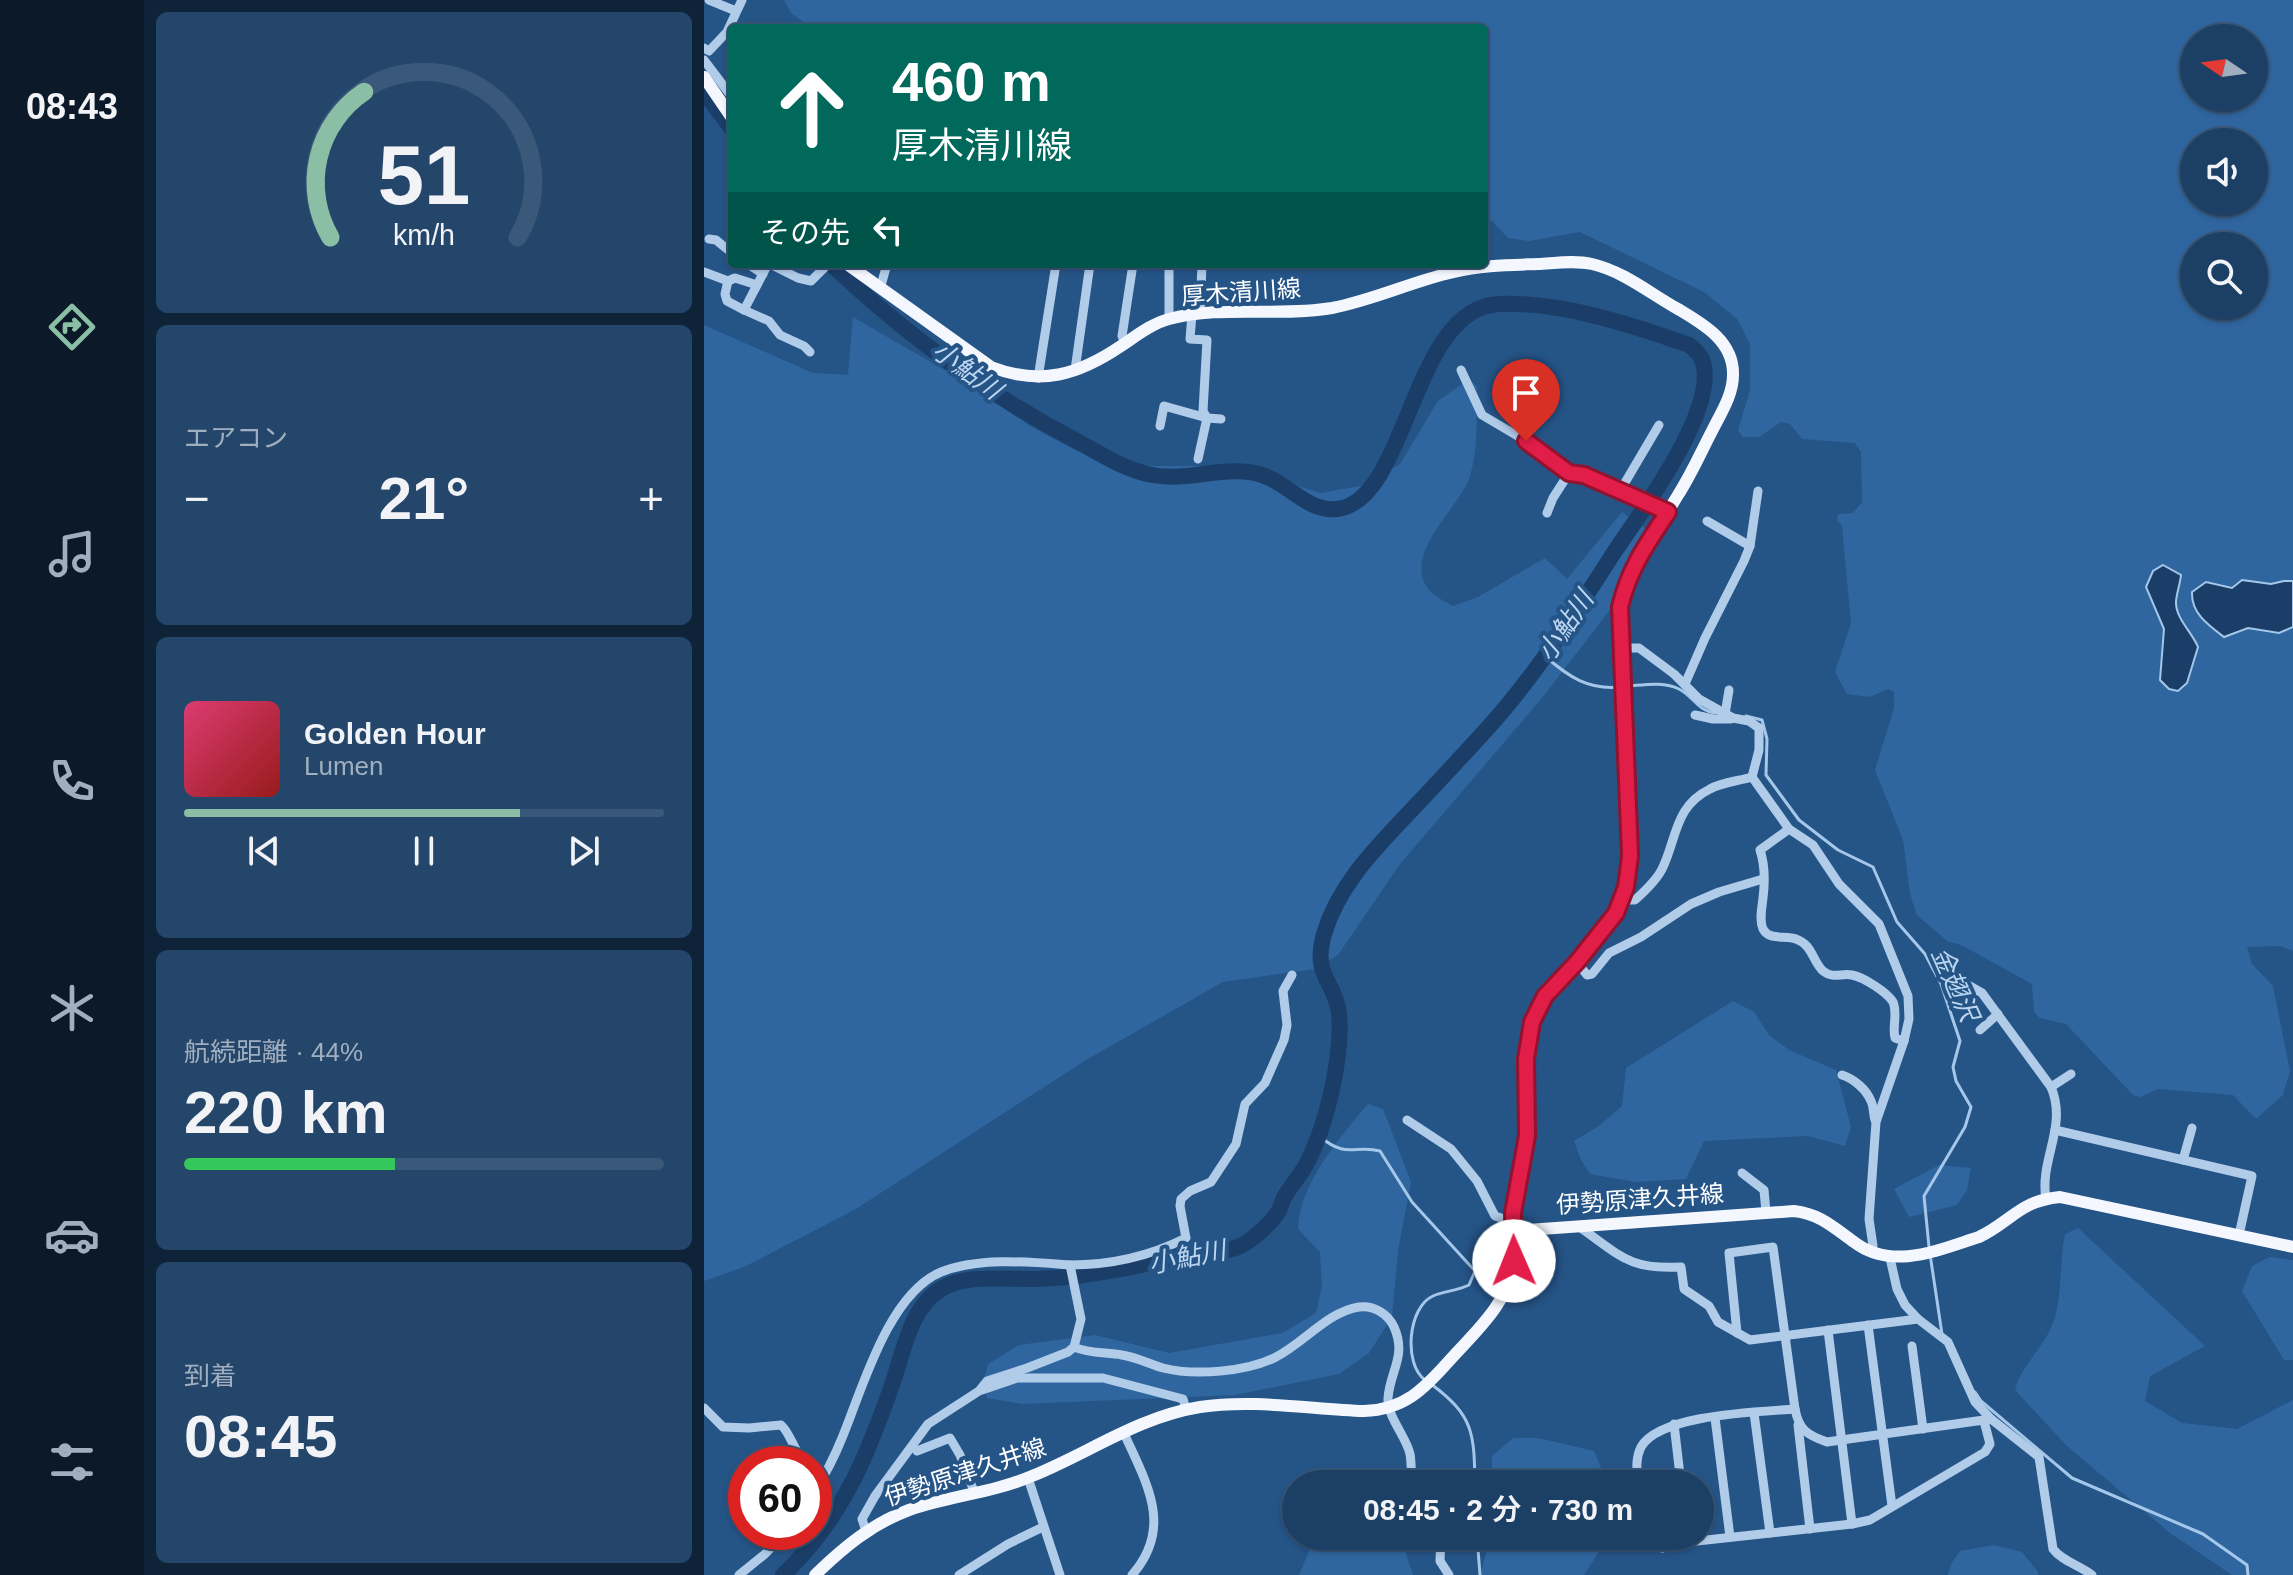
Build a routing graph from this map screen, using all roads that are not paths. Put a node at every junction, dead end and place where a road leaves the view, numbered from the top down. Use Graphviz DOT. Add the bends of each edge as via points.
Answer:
graph roads {
  1 [pos="742,0"];
  2 [pos="707,1"];
  3 [pos="736,11"];
  4 [pos="730,24"];
  5 [pos="728,30"];
  6 [pos="704,48"];
  7 [pos="704,60"];
  8 [pos="711,80"];
  9 [pos="728,94"];
  10 [pos="728,111"];
  11 [pos="706,240"];
  12 [pos="728,250"];
  13 [pos="1488,267"];
  14 [pos="766,268"];
  15 [pos="770,268"];
  16 [pos="824,268"];
  17 [pos="852,268"];
  18 [pos="886,268"];
  19 [pos="1055,268"];
  20 [pos="1089,268"];
  21 [pos="1132,268"];
  22 [pos="1169,268"];
  23 [pos="1202,268"];
  24 [pos="1476,268"];
  25 [pos="704,272"];
  26 [pos="728,281"];
  27 [pos="757,285"];
  28 [pos="880,289"];
  29 [pos="744,310"];
  30 [pos="1196,314"];
  31 [pos="1169,319"];
  32 [pos="1125,343"];
  33 [pos="810,352"];
  34 [pos="1075,370"];
  35 [pos="1461,370"];
  36 [pos="1038,378"];
  37 [pos="1207,418"];
  38 [pos="1221,419"];
  39 [pos="1659,425"];
  40 [pos="1160,426"];
  41 [pos="1198,459"];
  42 [pos="1569,473"];
  43 [pos="1758,491"];
  44 [pos="1622,492"];
  45 [pos="1668,512"];
  46 [pos="1547,513"];
  47 [pos="1707,521"];
  48 [pos="1750,546"];
  49 [pos="1623,648"];
  50 [pos="1685,684"];
  51 [pos="1729,690"];
  52 [pos="1695,715"];
  53 [pos="1729,716"];
  54 [pos="1752,777"];
  55 [pos="1789,829"];
  56 [pos="1763,879"];
  57 [pos="1622,900"];
  58 [pos="1577,962"];
  59 [pos="1292,975"];
  60 [pos="1954,977"];
  61 [pos="1998,1014"];
  62 [pos="1980,1030"];
  63 [pos="1904,1041"];
  64 [pos="2071,1074"];
  65 [pos="1842,1075"];
  66 [pos="2051,1087"];
  67 [pos="1407,1120"];
  68 [pos="1876,1122"];
  69 [pos="2192,1128"];
  70 [pos="2055,1130"];
  71 [pos="2183,1160"];
  72 [pos="1742,1173"];
  73 [pos="2046,1199"];
  74 [pos="1766,1212"];
  75 [pos="1578,1226"];
  76 [pos="1513,1227"];
  77 [pos="2239,1235"];
  78 [pos="2293,1247"];
  79 [pos="1871,1253"];
  80 [pos="1890,1258"];
  81 [pos="1070,1266"];
  82 [pos="1918,1319"];
  83 [pos="1868,1325"];
  84 [pos="1828,1330"];
  85 [pos="1737,1333"];
  86 [pos="1785,1336"];
  87 [pos="1912,1346"];
  88 [pos="1074,1347"];
  89 [pos="979,1391"];
  90 [pos="704,1408"];
  91 [pos="1390,1408"];
  92 [pos="1186,1409"];
  93 [pos="1795,1409"];
  94 [pos="1754,1413"];
  95 [pos="1715,1418"];
  96 [pos="1987,1420"];
  97 [pos="1674,1424"];
  98 [pos="1798,1424"];
  99 [pos="1923,1429"];
  100 [pos="1123,1431"];
  101 [pos="1883,1434"];
  102 [pos="1842,1439"];
  103 [pos="792,1446"];
  104 [pos="917,1451"];
  105 [pos="832,1461"];
  106 [pos="1412,1470"];
  107 [pos="1637,1470"];
  108 [pos="1679,1470"];
  109 [pos="1028,1478"];
  110 [pos="975,1494"];
  111 [pos="1892,1506"];
  112 [pos="1852,1524"];
  113 [pos="1043,1527"];
  114 [pos="1810,1529"];
  115 [pos="866,1531"];
  116 [pos="1770,1533"];
  117 [pos="1730,1537"];
  118 [pos="1714,1538"];
  119 [pos="769,1550"];
  120 [pos="1440,1550"];
  121 [pos="739,1575"];
  122 [pos="815,1575"];
  123 [pos="959,1575"];
  124 [pos="1060,1575"];
  125 [pos="1132,1575"];
  126 [pos="1449,1575"];
  127 [pos="2092,1575"];
  1 -- 3 [label="street"];
  2 -- 3 [label="street"];
  3 -- 4 [label="street"];
  5 -- 6 [label="street" via="709,51"];
  7 -- 8 [label="street"];
  8 -- 9 [label="street"];
  8 -- 10 [label="main road"];
  11 -- 12 [label="street" via="716,240"];
  13 -- 45 [label="main road, 厚木清川線" via="1576,261 1613,271 1704,324 1721,340 1733,373 1730,395"];
  14 -- 27 [label="street"];
  15 -- 16 [label="street" via="811,281"];
  17 -- 28 [label="main road, 厚木清川線"];
  18 -- 28 [label="street"];
  19 -- 36 [label="street"];
  20 -- 34 [label="street"];
  21 -- 32 [label="street"];
  22 -- 31 [label="street"];
  23 -- 30 [label="street"];
  24 -- 30 [label="main road, 厚木清川線" via="1335,307"];
  25 -- 26 [label="street"];
  26 -- 27 [label="street"];
  26 -- 29 [label="street" via="727,301"];
  27 -- 29 [label="street"];
  28 -- 36 [label="main road, 厚木清川線" via="991,367"];
  29 -- 33 [label="street" via="769,321 780,335"];
  30 -- 31 [label="main road, 厚木清川線"];
  30 -- 37 [label="street" via="1190,339 1207,340"];
  31 -- 32 [label="main road, 厚木清川線"];
  32 -- 34 [label="main road, 厚木清川線"];
  34 -- 36 [label="main road, 厚木清川線"];
  35 -- 42 [label="street" via="1482,415"];
  37 -- 38 [label="street"];
  37 -- 40 [label="street" via="1164,406"];
  37 -- 41 [label="street"];
  39 -- 44 [label="street"];
  42 -- 44 [label="street"];
  42 -- 46 [label="street"];
  43 -- 48 [label="street"];
  44 -- 45 [label="street"];
  45 -- 49 [label="main road, 厚木清川線" via="1627,580 1620,607"];
  47 -- 48 [label="street"];
  48 -- 50 [label="street"];
  49 -- 50 [label="street" via="1639,648"];
  49 -- 57 [label="main road, 厚木清川線" via="1630,856"];
  50 -- 53 [label="street"];
  51 -- 53 [label="street"];
  52 -- 53 [label="street"];
  53 -- 54 [label="street" via="1759,728"];
  54 -- 55 [label="street"];
  54 -- 57 [label="street" via="1710,788 1695,800 1678,822 1657,876 1635,900"];
  55 -- 56 [label="street" via="1760,850"];
  55 -- 63 [label="street" via="1813,845 1839,884 1879,924 1908,996"];
  56 -- 58 [label="street" via="1691,904 1609,953 1592,974"];
  56 -- 63 [label="street" via="1763,929 1804,944 1832,977 1855,975 1888,996 1896,1015 1895,1038"];
  57 -- 58 [label="main road"];
  58 -- 76 [label="main road" via="1545,996 1532,1022 1526,1059 1527,1136"];
  59 -- 81 [label="street" via="1283,991 1284,1040 1267,1080 1245,1104 1236,1144 1211,1182 1181,1199 1186,1238 1121,1260"];
  60 -- 61 [label="street" via="1982,993"];
  61 -- 62 [label="street"];
  61 -- 66 [label="street"];
  63 -- 68 [label="street"];
  64 -- 66 [label="street"];
  65 -- 68 [label="street" via="1863,1089 1873,1103"];
  66 -- 70 [label="street" via="2059,1115"];
  67 -- 76 [label="street" via="1451,1149 1477,1181 1495,1216"];
  68 -- 79 [label="street"];
  69 -- 71 [label="street"];
  70 -- 71 [label="street"];
  70 -- 73 [label="street"];
  71 -- 77 [label="street" via="2252,1176"];
  72 -- 74 [label="street" via="1764,1190"];
  73 -- 77 [label="main road, 伊勢原津久井線" via="2077,1200"];
  73 -- 80 [label="main road, 伊勢原津久井線" via="2023,1206 1979,1237"];
  74 -- 75 [label="main road, 伊勢原津久井線"];
  74 -- 79 [label="main road, 伊勢原津久井線" via="1821,1217"];
  75 -- 76 [label="main road, 伊勢原津久井線"];
  75 -- 85 [label="street" via="1633,1264 1681,1267 1684,1289"];
  76 -- 91 [label="main road, 伊勢原津久井線" via="1511,1274 1498,1306 1421,1391"];
  77 -- 78 [label="main road, 伊勢原津久井線"];
  79 -- 80 [label="main road, 伊勢原津久井線"];
  80 -- 82 [label="street" via="1897,1289"];
  81 -- 88 [label="street" via="1078,1309"];
  81 -- 105 [label="street" via="980,1264 942,1272 918,1287 880,1344"];
  82 -- 83 [label="street"];
  82 -- 96 [label="street" via="1948,1342"];
  83 -- 84 [label="street"];
  83 -- 101 [label="street"];
  84 -- 86 [label="street"];
  84 -- 102 [label="street"];
  85 -- 86 [label="street" via="1750,1340"];
  85 -- 86 [label="street" via="1729,1253 1773,1247"];
  86 -- 93 [label="street"];
  87 -- 99 [label="street"];
  88 -- 89 [label="street" via="987,1381"];
  88 -- 91 [label="street" via="1171,1369 1237,1369 1277,1357 1347,1311 1369,1308 1389,1318 1395,1330 1400,1357"];
  89 -- 92 [label="street" via="1017,1378 1103,1378 1183,1399"];
  89 -- 115 [label="street" via="920,1434 862,1519"];
  90 -- 103 [label="street" via="723,1427 781,1425"];
  91 -- 92 [label="main road, 伊勢原津久井線" via="1243,1404"];
  91 -- 106 [label="street"];
  92 -- 100 [label="main road, 伊勢原津久井線"];
  93 -- 94 [label="street"];
  93 -- 98 [label="street"];
  94 -- 95 [label="street"];
  94 -- 116 [label="street"];
  95 -- 97 [label="street"];
  95 -- 117 [label="street"];
  96 -- 99 [label="street"];
  96 -- 111 [label="street" via="1990,1444 1985,1452"];
  96 -- 127 [label="street" via="2039,1457 2053,1549 2059,1558"];
  97 -- 107 [label="street" via="1642,1446"];
  97 -- 108 [label="street"];
  98 -- 102 [label="street" via="1827,1442"];
  98 -- 114 [label="street"];
  99 -- 101 [label="street"];
  100 -- 109 [label="main road, 伊勢原津久井線"];
  100 -- 125 [label="street" via="1155,1517 1149,1549"];
  101 -- 102 [label="street"];
  101 -- 111 [label="street"];
  102 -- 112 [label="street"];
  104 -- 110 [label="street" via="950,1438"];
  109 -- 110 [label="main road, 伊勢原津久井線"];
  109 -- 113 [label="street"];
  110 -- 115 [label="main road, 伊勢原津久井線" via="914,1508"];
  111 -- 112 [label="street"];
  112 -- 114 [label="street"];
  113 -- 123 [label="street"];
  113 -- 124 [label="street"];
  114 -- 116 [label="street"];
  115 -- 122 [label="main road, 伊勢原津久井線"];
  116 -- 117 [label="street"];
  117 -- 118 [label="street"];
  119 -- 121 [label="street"];
  120 -- 126 [label="street"];
}
